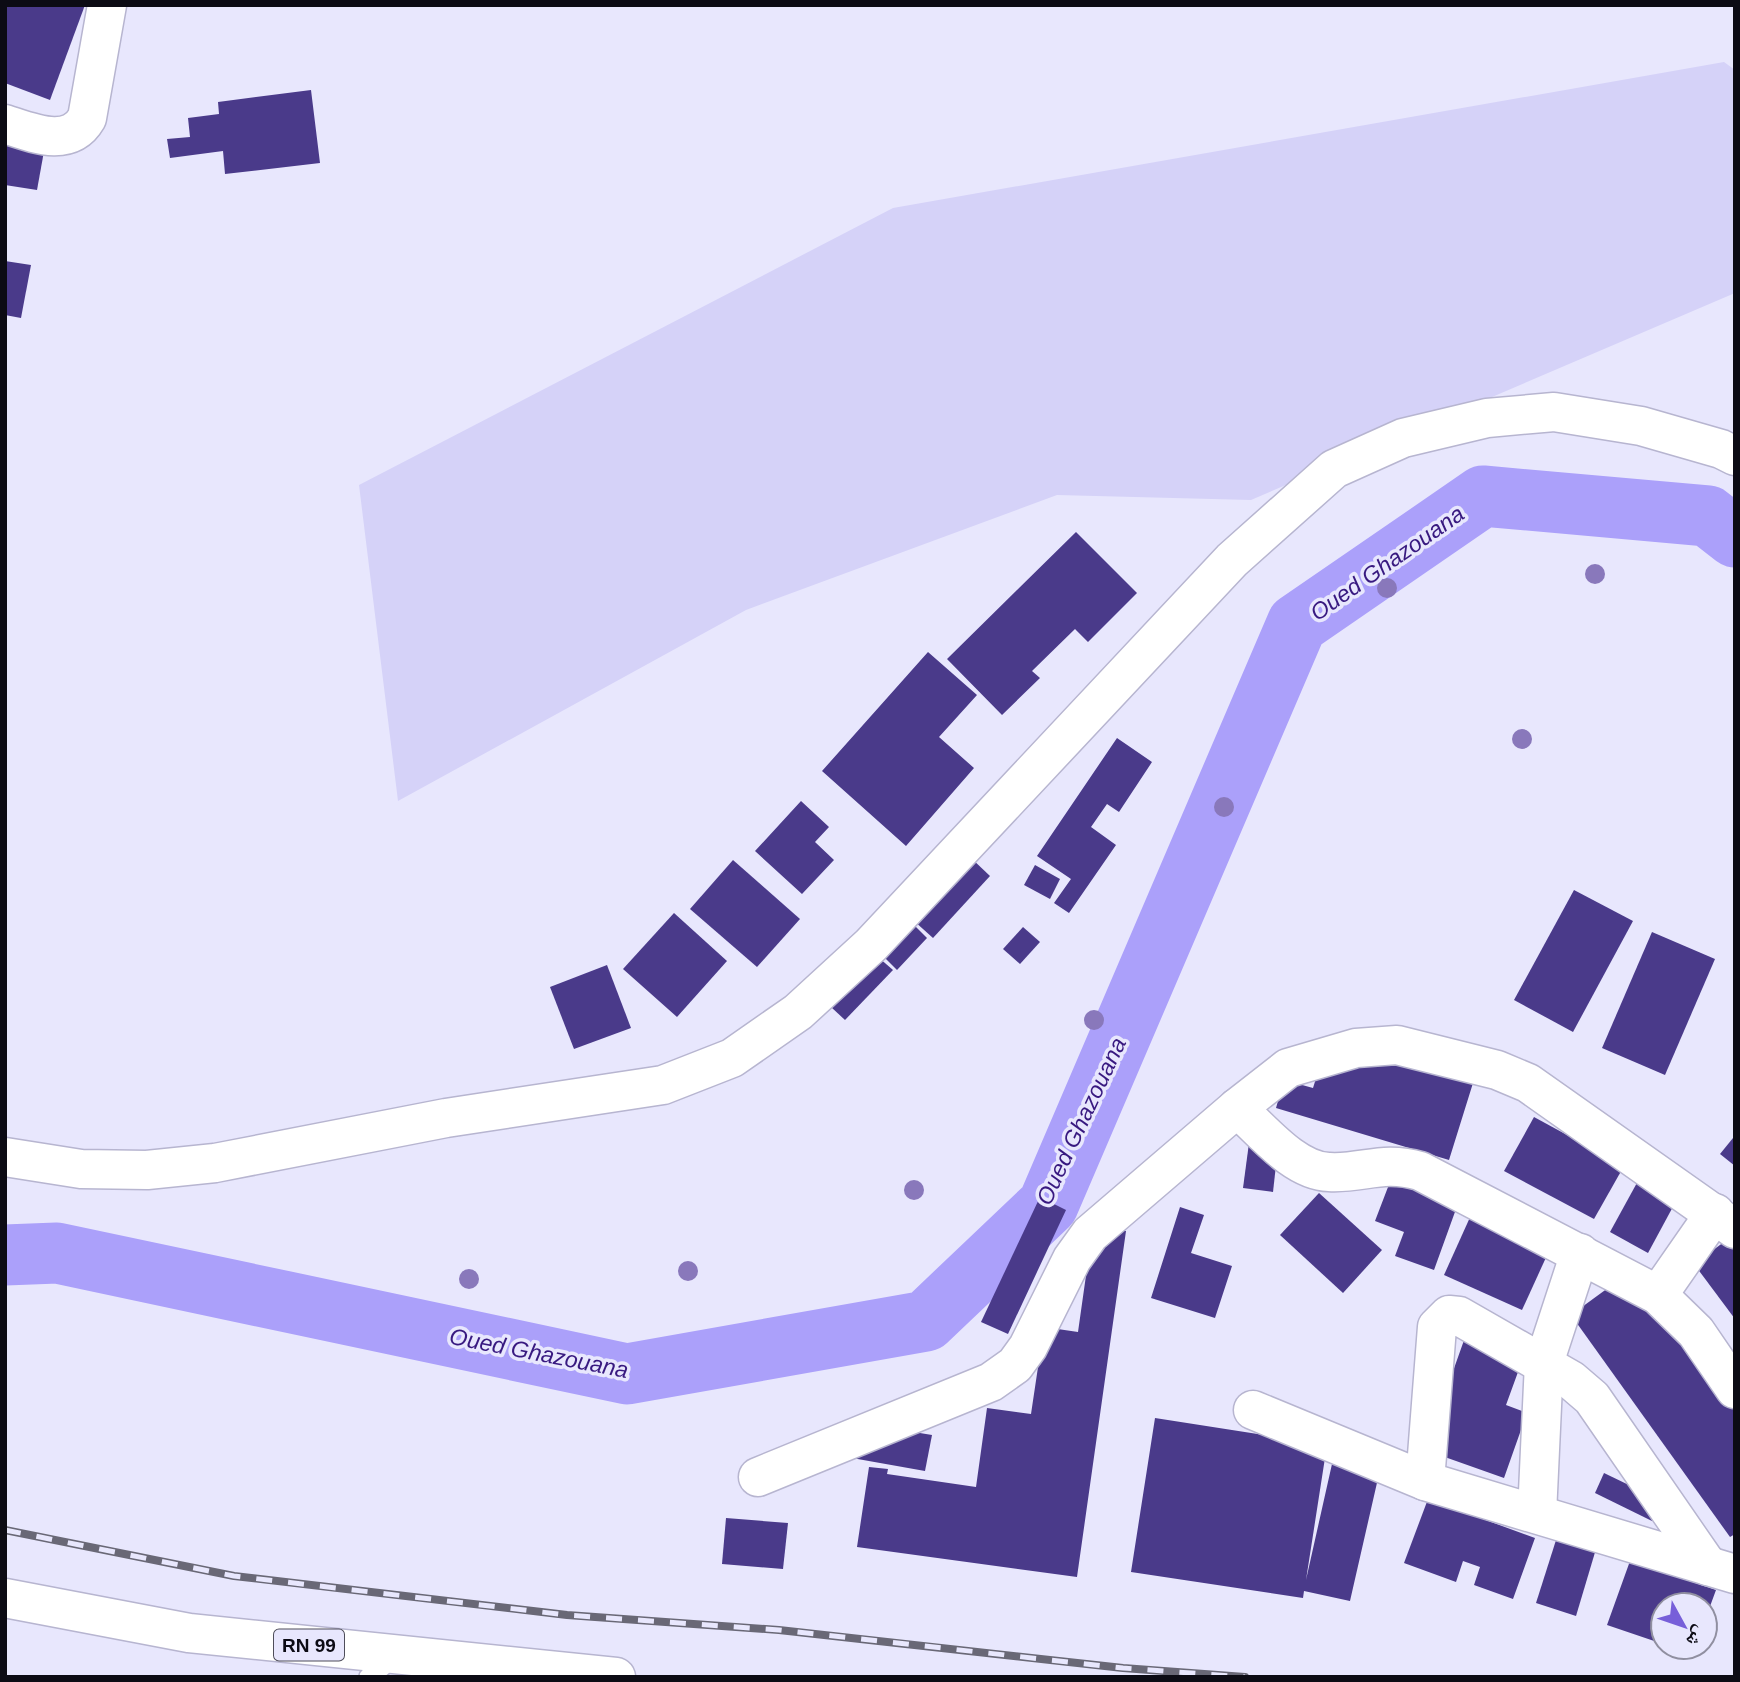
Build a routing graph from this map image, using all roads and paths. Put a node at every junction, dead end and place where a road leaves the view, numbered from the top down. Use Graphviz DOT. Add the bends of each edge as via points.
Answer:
graph roads {
  1 [pos="107,5"];
  2 [pos="5,124"];
  3 [pos="1735,456"];
  4 [pos="1237,1108"];
  5 [pos="5,1157"];
  6 [pos="1725,1221"];
  7 [pos="1580,1253"];
  8 [pos="1658,1295"];
  9 [pos="1544,1363"];
  10 [pos="1735,1389"];
  11 [pos="1253,1410"];
  12 [pos="758,1477"];
  13 [pos="1425,1481"];
  14 [pos="1536,1514"];
  15 [pos="1722,1570"];
  16 [pos="5,1598"];
  17 [pos="383,1666"];
  18 [pos="616,1677"];
  1 -- 2 [label="street" via="87,118 79,131 62,137"];
  3 -- 5 [label="street" via="1641,426 1554,412 1487,418 1404,438 1334,469 1232,560 871,945 798,1012 732,1058 663,1085 446,1118 215,1163 147,1170 80,1169"];
  4 -- 6 [label="street" via="1288,1068 1356,1048 1397,1045 1497,1070 1528,1083"];
  4 -- 7 [label="street" via="1310,1168 1328,1172 1395,1164 1420,1171"];
  4 -- 12 [label="street" via="1090,1234 1015,1365 991,1382"];
  6 -- 8 [label="street"];
  7 -- 8 [label="street"];
  7 -- 9 [label="street"];
  8 -- 10 [label="street" via="1696,1332"];
  9 -- 13 [label="street" via="1459,1316 1442,1319 1437,1327"];
  9 -- 14 [label="street"];
  9 -- 15 [label="street" via="1592,1398"];
  11 -- 13 [label="street"];
  13 -- 14 [label="street"];
  14 -- 15 [label="street"];
  16 -- 17 [label="street, RN 99"];
  17 -- 18 [label="street, RN 99"];
}
